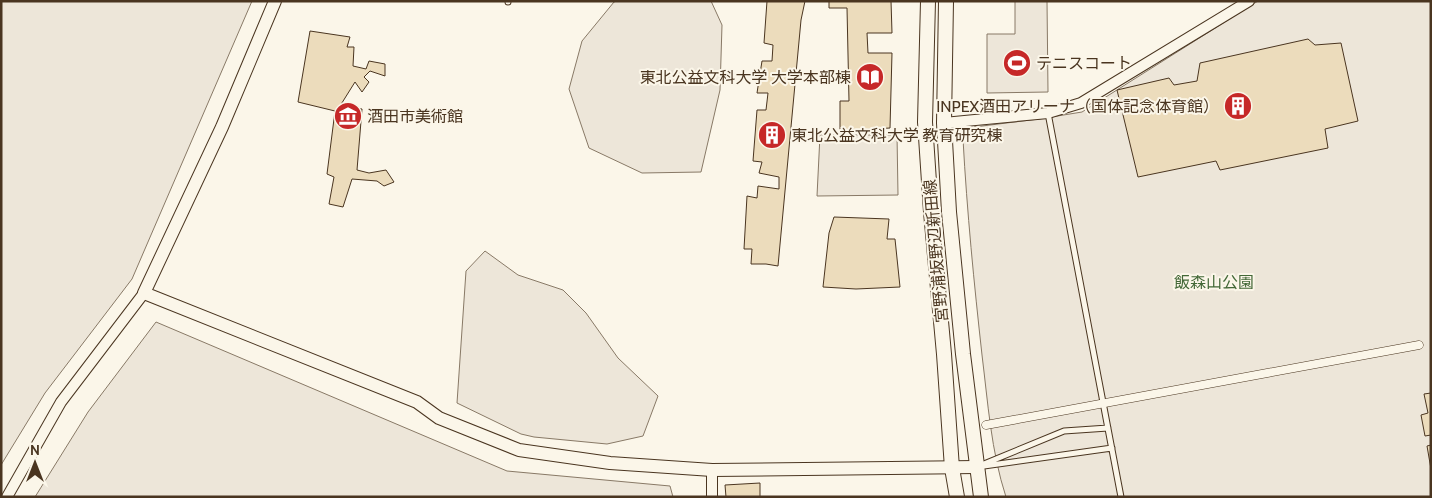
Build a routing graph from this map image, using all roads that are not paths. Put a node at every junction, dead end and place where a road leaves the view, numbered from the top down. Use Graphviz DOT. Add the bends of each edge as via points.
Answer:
graph roads {
  1 [pos="275,1"];
  2 [pos="928,1"];
  3 [pos="946,1"];
  4 [pos="1249,1"];
  5 [pos="1048,113"];
  6 [pos="944,123"];
  7 [pos="144,293"];
  8 [pos="1419,345"];
  9 [pos="1104,402"];
  10 [pos="986,425"];
  11 [pos="1108,428"];
  12 [pos="1112,448"];
  13 [pos="976,467"];
  14 [pos="952,468"];
  15 [pos="712,470"];
  16 [pos="7,497"];
  17 [pos="712,497"];
  18 [pos="956,497"];
  19 [pos="981,497"];
  20 [pos="1121,497"];
  1 -- 7 [label="street" via="222,127"];
  2 -- 14 [label="main road, 宮野浦坂野辺新田線" via="926,122 930,212"];
  3 -- 6 [label="main road, 宮野浦坂野辺新田線"];
  4 -- 5 [label="street" via="1081,103"];
  5 -- 6 [label="street"];
  5 -- 9 [label="lane"];
  6 -- 13 [label="main road, 宮野浦坂野辺新田線" via="962,354"];
  7 -- 15 [label="street" via="417,402 439,418 519,450 610,463"];
  7 -- 16 [label="street" via="61,402"];
  8 -- 9 [label="street"];
  9 -- 10 [label="street"];
  9 -- 11 [label="lane"];
  11 -- 12 [label="lane"];
  11 -- 13 [label="lane" via="1064,430"];
  12 -- 13 [label="lane"];
  12 -- 20 [label="lane"];
  13 -- 14 [label="street"];
  13 -- 19 [label="main road, 宮野浦坂野辺新田線"];
  14 -- 15 [label="street"];
  14 -- 18 [label="main road, 宮野浦坂野辺新田線"];
  15 -- 17 [label="street"];
}
